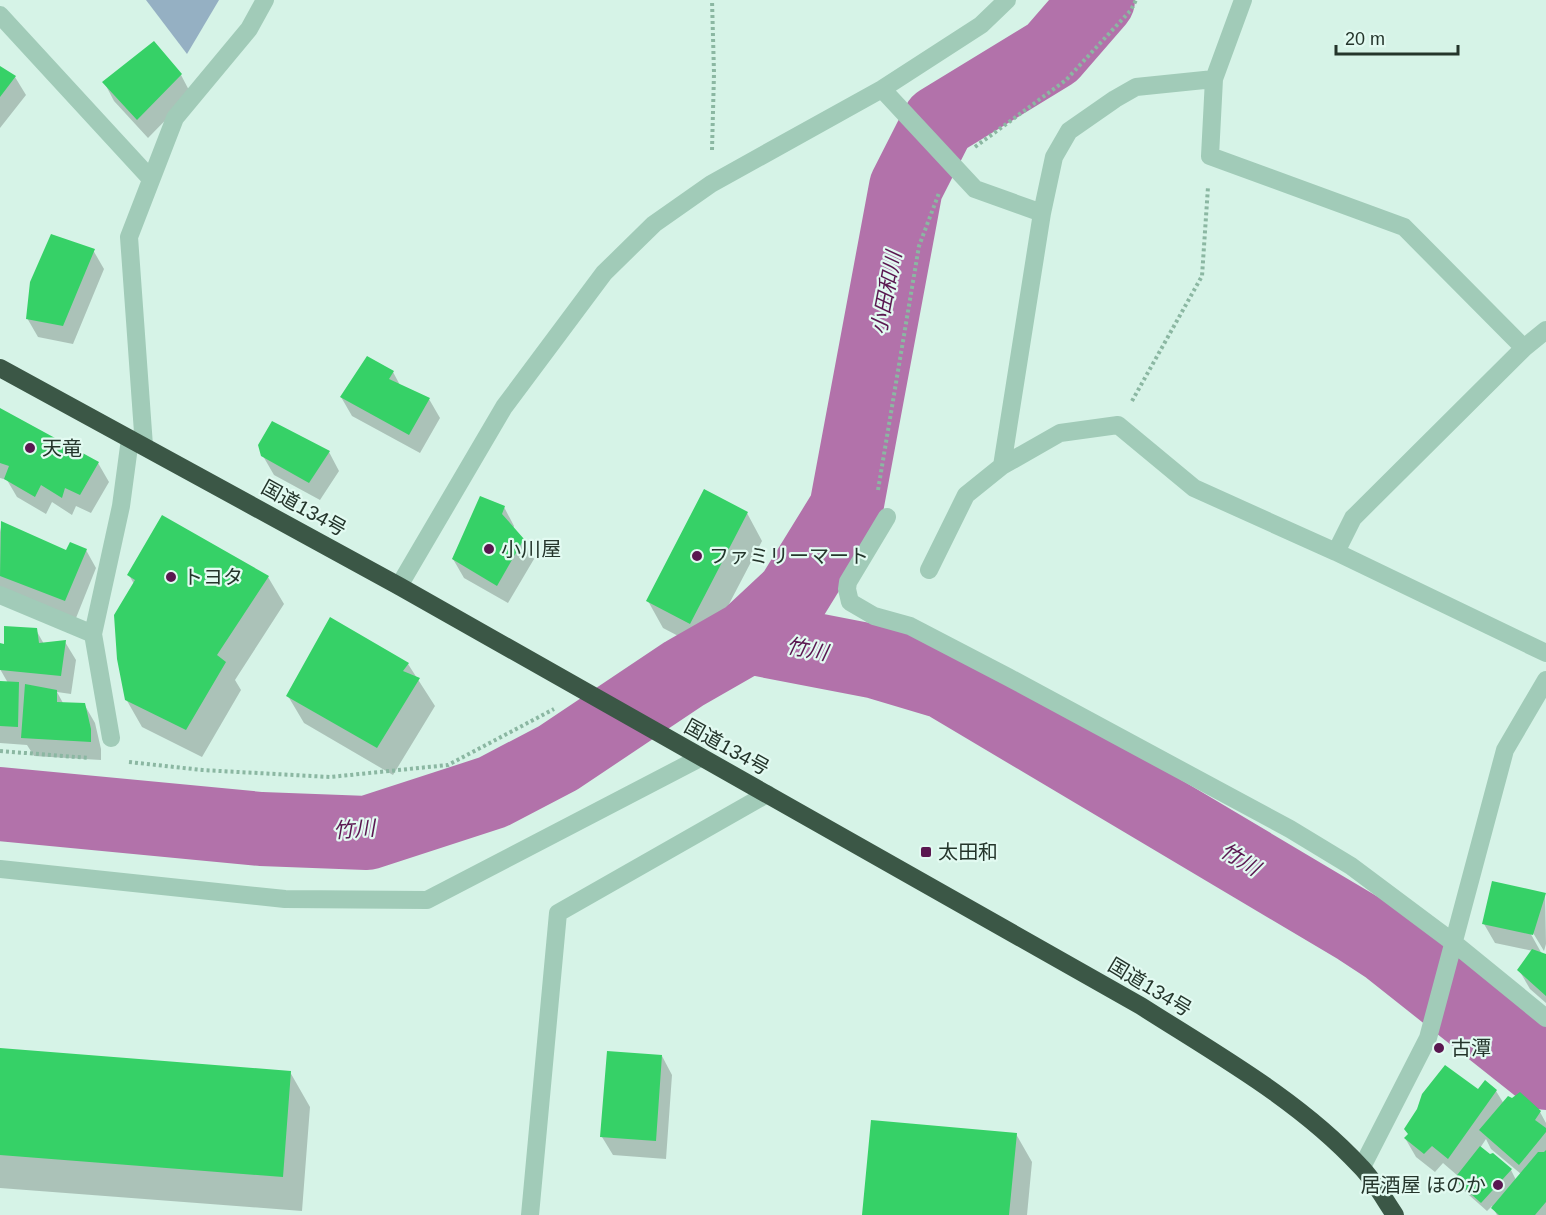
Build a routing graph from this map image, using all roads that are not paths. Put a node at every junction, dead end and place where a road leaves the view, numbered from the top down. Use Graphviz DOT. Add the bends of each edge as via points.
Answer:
graph roads {
  1 [pos="265,0"];
  2 [pos="1007,0"];
  3 [pos="1243,0"];
  4 [pos="0,15"];
  5 [pos="1214,79"];
  6 [pos="882,89"];
  7 [pos="150,178"];
  8 [pos="1042,213"];
  9 [pos="1546,330"];
  10 [pos="1524,348"];
  11 [pos="0,368"];
  12 [pos="137,442"];
  13 [pos="1002,466"];
  14 [pos="887,517"];
  15 [pos="1336,552"];
  16 [pos="929,570"];
  17 [pos="399,586"];
  18 [pos="0,595"];
  19 [pos="93,634"];
  20 [pos="1546,654"];
  21 [pos="1546,680"];
  22 [pos="111,738"];
  23 [pos="700,758"];
  24 [pos="766,794"];
  25 [pos="0,869"];
  26 [pos="1454,943"];
  27 [pos="1546,1018"];
  28 [pos="1362,1167"];
  29 [pos="530,1215"];
  30 [pos="1395,1215"];
  1 -- 7 [label="street" via="249,29 175,118"];
  2 -- 6 [label="street" via="981,25"];
  3 -- 5 [label="street"];
  4 -- 7 [label="street"];
  5 -- 8 [label="street" via="1136,87 1069,131 1054,158"];
  5 -- 10 [label="street" via="1210,156 1404,227"];
  6 -- 8 [label="street" via="975,189"];
  6 -- 17 [label="street" via="711,184 654,224 604,273 504,407"];
  7 -- 12 [label="street" via="129,237"];
  8 -- 13 [label="street"];
  9 -- 10 [label="street"];
  10 -- 15 [label="street" via="1353,518"];
  11 -- 12 [label="highway, 国道134号"];
  12 -- 17 [label="highway, 国道134号"];
  12 -- 19 [label="street"];
  13 -- 15 [label="street" via="1060,433 1118,425 1194,488"];
  13 -- 16 [label="street" via="966,495"];
  14 -- 26 [label="street" via="848,582 850,602 874,616 910,626 1290,829 1351,866"];
  15 -- 20 [label="street"];
  17 -- 23 [label="highway, 国道134号"];
  18 -- 19 [label="street"];
  19 -- 22 [label="street"];
  21 -- 26 [label="street" via="1505,750"];
  23 -- 24 [label="highway, 国道134号"];
  23 -- 25 [label="street" via="427,900 285,899"];
  24 -- 28 [label="highway, 国道134号" via="1141,1006 1255,1078 1326,1133"];
  24 -- 29 [label="street" via="558,913"];
  26 -- 27 [label="street"];
  26 -- 28 [label="street" via="1428,1038"];
  28 -- 30 [label="highway, 国道134号"];
}
